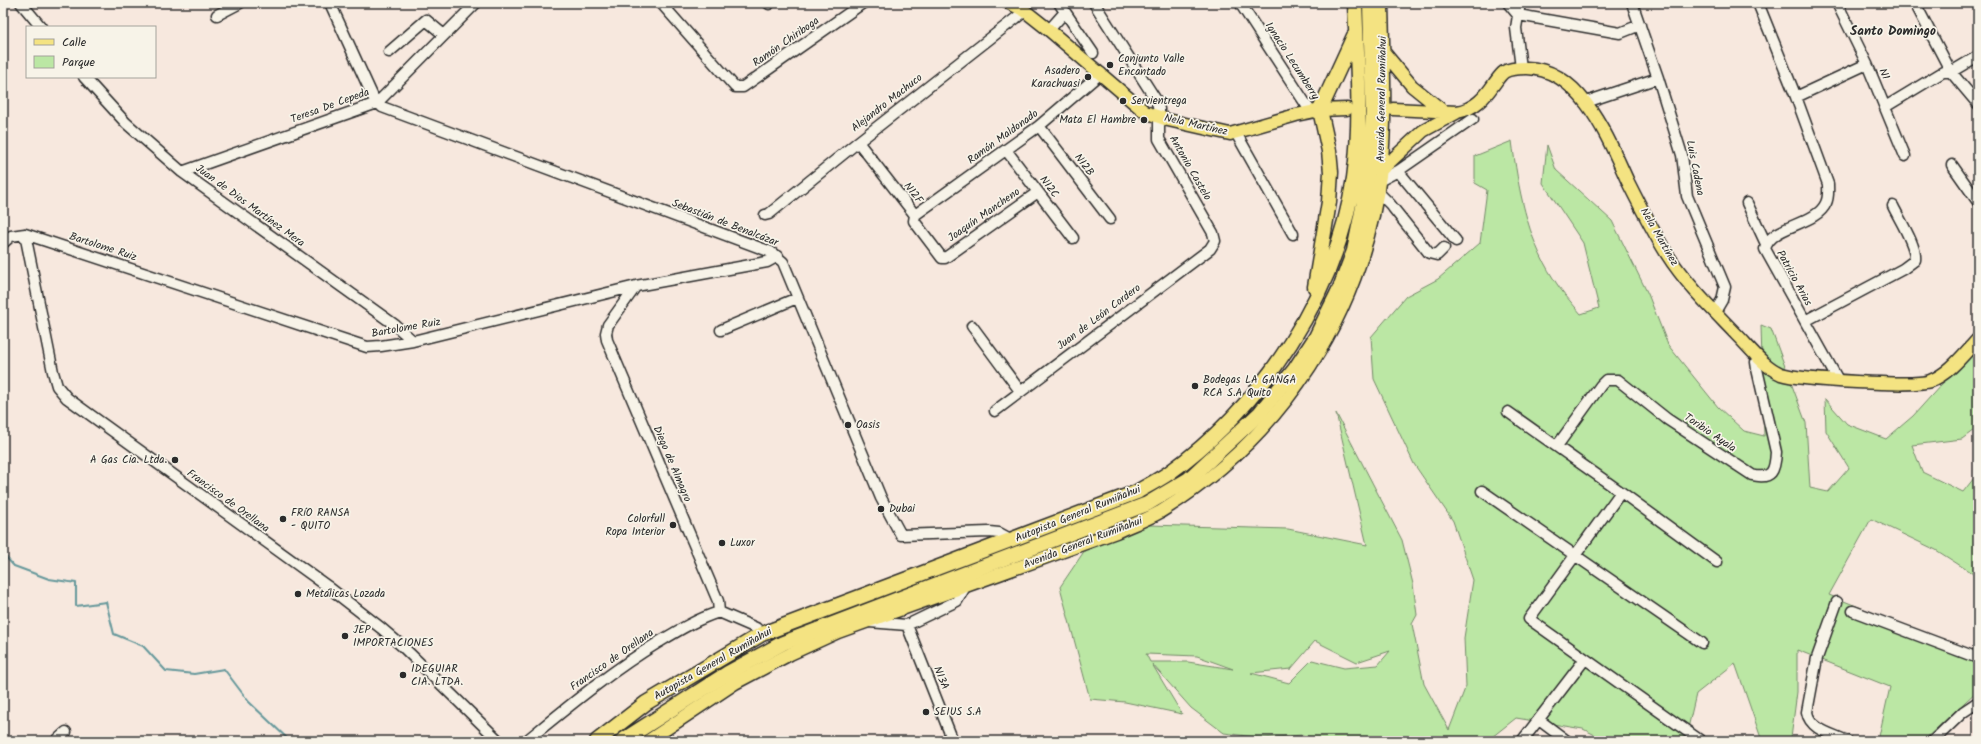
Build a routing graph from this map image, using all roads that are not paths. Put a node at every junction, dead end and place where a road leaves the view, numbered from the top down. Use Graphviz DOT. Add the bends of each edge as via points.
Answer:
graph roads {
  1 [pos="21,3"];
  2 [pos="240,3"];
  3 [pos="330,3"];
  4 [pos="476,3"];
  5 [pos="661,3"];
  6 [pos="863,3"];
  7 [pos="1009,3"];
  8 [pos="1059,3"];
  9 [pos="1094,3"];
  10 [pos="1240,3"];
  11 [pos="1355,3"];
  12 [pos="1370,3"];
  13 [pos="1382,3"];
  14 [pos="1508,3"];
  15 [pos="1520,3"];
  16 [pos="1632,3"];
  17 [pos="1758,3"];
  18 [pos="1837,3"];
  19 [pos="1915,3"];
  20 [pos="1025,11"];
  21 [pos="1065,12"];
  22 [pos="217,15"];
  23 [pos="1518,15"];
  24 [pos="1640,25"];
  25 [pos="41,26"];
  26 [pos="1049,30"];
  27 [pos="1356,32"];
  28 [pos="444,35"];
  29 [pos="389,52"];
  30 [pos="1383,52"];
  31 [pos="1092,53"];
  32 [pos="1978,56"];
  33 [pos="1866,64"];
  34 [pos="1521,68"];
  35 [pos="1950,72"];
  36 [pos="1101,73"];
  37 [pos="85,78"];
  38 [pos="1658,78"];
  39 [pos="1412,86"];
  40 [pos="1796,97"];
  41 [pos="1586,102"];
  42 [pos="377,103"];
  43 [pos="1978,104"];
  44 [pos="1884,107"];
  45 [pos="1347,109"];
  46 [pos="1393,109"];
  47 [pos="1417,109"];
  48 [pos="1315,111"];
  49 [pos="1442,111"];
  50 [pos="1457,112"];
  51 [pos="1159,117"];
  52 [pos="1473,119"];
  53 [pos="1039,126"];
  54 [pos="1236,133"];
  55 [pos="1413,139"];
  56 [pos="858,142"];
  57 [pos="1006,150"];
  58 [pos="1905,156"];
  59 [pos="1952,165"];
  60 [pos="1398,171"];
  61 [pos="182,172"];
  62 [pos="1379,181"];
  63 [pos="1038,192"];
  64 [pos="1978,202"];
  65 [pos="1747,203"];
  66 [pos="1893,206"];
  67 [pos="765,215"];
  68 [pos="915,215"];
  69 [pos="1110,219"];
  70 [pos="25,234"];
  71 [pos="1293,234"];
  72 [pos="1073,238"];
  73 [pos="1215,241"];
  74 [pos="1456,241"];
  75 [pos="3,244"];
  76 [pos="1766,244"];
  77 [pos="1444,248"];
  78 [pos="778,256"];
  79 [pos="945,258"];
  80 [pos="636,286"];
  81 [pos="797,298"];
  82 [pos="1313,303"];
  83 [pos="1716,312"];
  84 [pos="1805,321"];
  85 [pos="972,326"];
  86 [pos="722,330"];
  87 [pos="1978,339"];
  88 [pos="413,341"];
  89 [pos="1758,357"];
  90 [pos="1838,380"];
  91 [pos="1020,391"];
  92 [pos="995,411"];
  93 [pos="1508,412"];
  94 [pos="1557,446"];
  95 [pos="1482,491"];
  96 [pos="1621,492"];
  97 [pos="1012,540"];
  98 [pos="1575,555"];
  99 [pos="1717,562"];
  100 [pos="965,587"];
  101 [pos="1837,602"];
  102 [pos="719,612"];
  103 [pos="1852,612"];
  104 [pos="867,622"];
  105 [pos="907,625"];
  106 [pos="762,634"];
  107 [pos="1702,643"];
  108 [pos="1978,658"];
  109 [pos="1585,659"];
  110 [pos="1978,702"];
  111 [pos="1539,720"];
  112 [pos="66,732"];
  113 [pos="56,741"];
  114 [pos="499,741"];
  115 [pos="526,741"];
  116 [pos="597,741"];
  117 [pos="622,741"];
  118 [pos="648,741"];
  119 [pos="953,741"];
  120 [pos="1522,741"];
  121 [pos="1567,741"];
  122 [pos="1701,741"];
  123 [pos="1847,741"];
  124 [pos="1933,741"];
  1 -- 25 [label="street"];
  2 -- 22 [label="street"];
  3 -- 42 [label="street"];
  4 -- 28 [label="street, Teresa De Cepeda"];
  5 -- 6 [label="street, Ramón Chiriboga" via="735,87 743,87"];
  7 -- 20 [label="main road, Nela Martínez"];
  8 -- 21 [label="street"];
  9 -- 51 [label="street, Antonio Castelo" via="1156,100 1160,109"];
  10 -- 48 [label="street, Ignacio Lecumberry"];
  11 -- 27 [label="highway, Autopista General Rumiñahui"];
  12 -- 117 [label="highway, Autopista General Rumiñahui" via="1373,113 1370,160 1354,251 1340,288 1316,337 1295,369 1259,414 1189,479 1147,504 783,643 728,673"];
  13 -- 30 [label="main road, Avenida General Rumiñahui"];
  14 -- 23 [label="street"];
  15 -- 23 [label="street"];
  16 -- 24 [label="street, Luis Cadena"];
  17 -- 40 [label="street, Patricio Arias"];
  18 -- 33 [label="street, N1"];
  19 -- 35 [label="street"];
  20 -- 26 [label="main road, Nela Martínez"];
  20 -- 56 [label="street, Alejandro Machuco"];
  21 -- 26 [label="street"];
  21 -- 31 [label="street"];
  23 -- 24 [label="street" via="1620,34"];
  23 -- 34 [label="street" via="1516,28"];
  24 -- 38 [label="street, Luis Cadena"];
  26 -- 36 [label="main road, Nela Martínez"];
  27 -- 48 [label="highway"];
  27 -- 82 [label="highway, Autopista General Rumiñahui" via="1358,113 1354,178 1338,245"];
  28 -- 29 [label="street" via="426,20"];
  28 -- 42 [label="street, Teresa De Cepeda"];
  30 -- 39 [label="main road"];
  30 -- 62 [label="main road, Avenida General Rumiñahui" via="1383,141"];
  32 -- 35 [label="street"];
  33 -- 40 [label="street"];
  33 -- 44 [label="street, N1"];
  34 -- 41 [label="main road, Nela Martínez" via="1538,69 1552,74"];
  34 -- 50 [label="main road, Nela Martínez" via="1503,73 1482,100"];
  35 -- 43 [label="street"];
  35 -- 44 [label="street" via="1943,72"];
  36 -- 51 [label="main road, Nela Martínez" via="1145,112"];
  36 -- 53 [label="street, Ramón Maldonado"];
  37 -- 61 [label="street, Juan de Dios Martínez Mera" via="126,123"];
  38 -- 41 [label="street"];
  38 -- 83 [label="street, Luis Cadena" via="1682,155 1687,196 1724,287 1722,300"];
  39 -- 47 [label="main road" via="1418,98"];
  39 -- 49 [label="main road"];
  40 -- 76 [label="street, Patricio Arias" via="1828,184 1828,195 1820,211 1774,236"];
  41 -- 83 [label="main road, Nela Martínez" via="1601,125 1667,253 1682,276"];
  42 -- 61 [label="street, Teresa De Cepeda"];
  42 -- 78 [label="street, Sebastián de Benalcázar" via="393,112"];
  44 -- 58 [label="street, N1"];
  45 -- 48 [label="main road, Nela Martínez"];
  46 -- 47 [label="main road, Nela Martínez"];
  47 -- 49 [label="main road, Nela Martínez"];
  47 -- 55 [label="main road" via="1422,122 1419,133"];
  48 -- 54 [label="main road, Nela Martínez"];
  48 -- 82 [label="highway" via="1329,151 1331,172 1329,202"];
  49 -- 50 [label="main road, Nela Martínez"];
  50 -- 55 [label="main road"];
  51 -- 54 [label="main road, Nela Martínez" via="1213,131"];
  51 -- 73 [label="street, Antonio Castelo" via="1159,139 1214,233"];
  52 -- 60 [label="street"];
  53 -- 57 [label="street, Ramón Maldonado"];
  53 -- 69 [label="street, N12B"];
  54 -- 71 [label="street"];
  55 -- 62 [label="main road"];
  56 -- 67 [label="street, Alejandro Machuco"];
  56 -- 68 [label="street, N12F"];
  57 -- 63 [label="street, N12C"];
  57 -- 68 [label="street, Ramón Maldonado"];
  59 -- 64 [label="street"];
  60 -- 62 [label="street"];
  60 -- 74 [label="street"];
  61 -- 88 [label="street, Juan de Dios Martínez Mera"];
  62 -- 77 [label="street" via="1390,204 1429,252 1437,255"];
  62 -- 100 [label="main road, Avenida General Rumiñahui" via="1366,243 1356,275 1318,356 1271,420 1244,448 1191,492 1158,513 1116,532"];
  63 -- 72 [label="street, N12C"];
  63 -- 79 [label="street, Joaquín Mancheno"];
  65 -- 76 [label="street"];
  66 -- 84 [label="street" via="1916,254 1915,260 1903,269"];
  68 -- 79 [label="street, N12F" via="914,221 939,256"];
  70 -- 75 [label="street" via="11,236"];
  70 -- 88 [label="street, Bartolome Ruiz" via="367,346"];
  70 -- 114 [label="street, Francisco de Orellana" via="53,372 57,386 67,398 381,628"];
  73 -- 91 [label="street, Juan de León Cordero" via="1210,249"];
  76 -- 84 [label="street, Patricio Arias" via="1767,254"];
  78 -- 80 [label="street, Bartolome Ruiz" via="767,262"];
  78 -- 81 [label="street, Sebastián de Benalcázar" via="783,262"];
  80 -- 88 [label="street, Bartolome Ruiz"];
  80 -- 102 [label="street, Diego de Almagro" via="608,325 607,340 718,601"];
  81 -- 86 [label="street"];
  81 -- 97 [label="street, Sebastián de Benalcázar" via="881,498 901,535 989,532 999,533"];
  82 -- 97 [label="highway, Autopista General Rumiñahui" via="1275,368 1254,393 1235,415 1168,473 1137,492"];
  83 -- 89 [label="main road, Nela Martínez"];
  84 -- 90 [label="street, Patricio Arias"];
  85 -- 91 [label="street"];
  87 -- 90 [label="main road, Nela Martínez" via="1949,369 1929,382"];
  89 -- 90 [label="main road, Nela Martínez" via="1774,370 1788,376"];
  89 -- 94 [label="street, Toribio Ayala" via="1758,374 1776,452 1776,464 1771,473 1763,478 1752,476 1667,419 1624,384 1612,379 1600,385"];
  91 -- 92 [label="street, Juan de León Cordero"];
  93 -- 94 [label="street"];
  94 -- 96 [label="street"];
  95 -- 98 [label="street"];
  96 -- 98 [label="street"];
  96 -- 99 [label="street"];
  97 -- 106 [label="highway, Autopista General Rumiñahui"];
  98 -- 107 [label="street"];
  98 -- 109 [label="street" via="1529,619"];
  100 -- 104 [label="main road, Avenida General Rumiñahui"];
  100 -- 105 [label="street" via="957,601"];
  101 -- 123 [label="street" via="1817,658 1807,712 1808,720 1815,726"];
  102 -- 106 [label="street" via="756,628"];
  102 -- 115 [label="street, Francisco de Orellana" via="696,620 637,655"];
  103 -- 108 [label="street"];
  104 -- 105 [label="street"];
  104 -- 118 [label="main road, Avenida General Rumiñahui" via="790,654 734,683"];
  105 -- 119 [label="street, N13A"];
  106 -- 116 [label="highway, Autopista General Rumiñahui" via="646,703"];
  109 -- 111 [label="street"];
  109 -- 122 [label="street"];
  110 -- 124 [label="street" via="1963,712"];
  111 -- 120 [label="street"];
  111 -- 121 [label="street"];
  112 -- 113 [label="street"];
}
